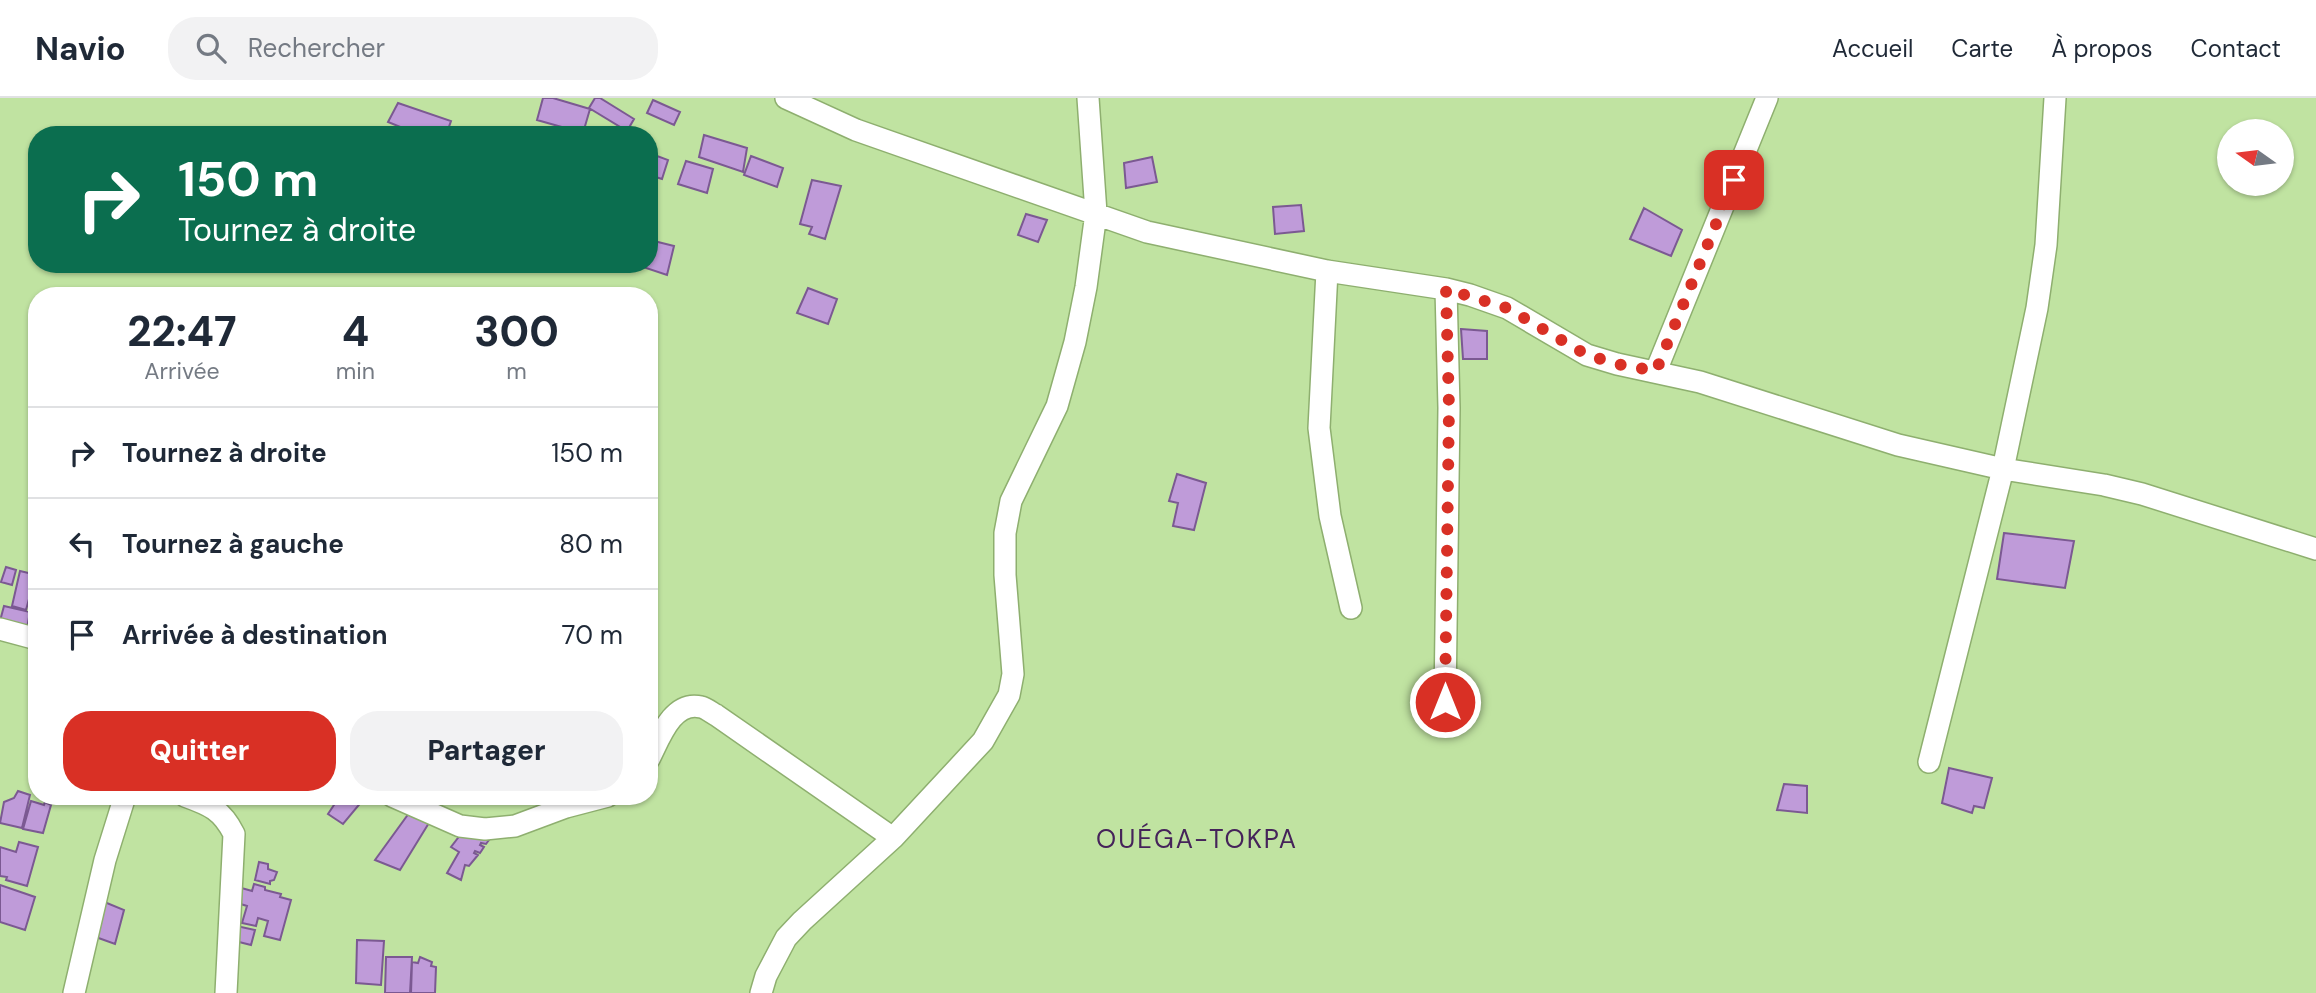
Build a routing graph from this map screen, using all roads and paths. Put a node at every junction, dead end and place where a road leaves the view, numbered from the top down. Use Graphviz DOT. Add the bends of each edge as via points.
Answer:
graph roads {
  1 [pos="786,98"];
  2 [pos="1088,98"];
  3 [pos="1767,98"];
  4 [pos="2054,98"];
  5 [pos="1096,213"];
  6 [pos="1327,271"];
  7 [pos="1446,289"];
  8 [pos="1656,371"];
  9 [pos="2003,469"];
  10 [pos="2316,549"];
  11 [pos="1350,608"];
  12 [pos="0,629"];
  13 [pos="28,637"];
  14 [pos="1445,702"];
  15 [pos="658,742"];
  16 [pos="1929,762"];
  17 [pos="122,805"];
  18 [pos="206,805"];
  19 [pos="412,805"];
  20 [pos="574,805"];
  21 [pos="893,838"];
  22 [pos="74,993"];
  23 [pos="226,993"];
  24 [pos="761,993"];
  1 -- 5 [label="street" via="867,134"];
  2 -- 5 [label="street"];
  3 -- 8 [label="street"];
  4 -- 9 [label="street" via="2046,245"];
  5 -- 6 [label="street" via="1147,232"];
  5 -- 21 [label="street" via="1075,342 1057,406 1011,501 1005,533 1013,674 1009,695 983,741"];
  6 -- 7 [label="street"];
  6 -- 11 [label="street" via="1320,428 1330,516"];
  7 -- 8 [label="street" via="1507,308 1587,355"];
  7 -- 14 [label="street"];
  8 -- 9 [label="street" via="1898,445"];
  9 -- 10 [label="street" via="2142,494"];
  9 -- 16 [label="street"];
  12 -- 13 [label="street"];
  15 -- 21 [label="street" via="681,709 700,707"];
  17 -- 22 [label="street"];
  18 -- 23 [label="street" via="225,817 234,834"];
  19 -- 20 [label="street" via="460,826 485,829 516,827"];
  21 -- 24 [label="street" via="786,938"];
}
